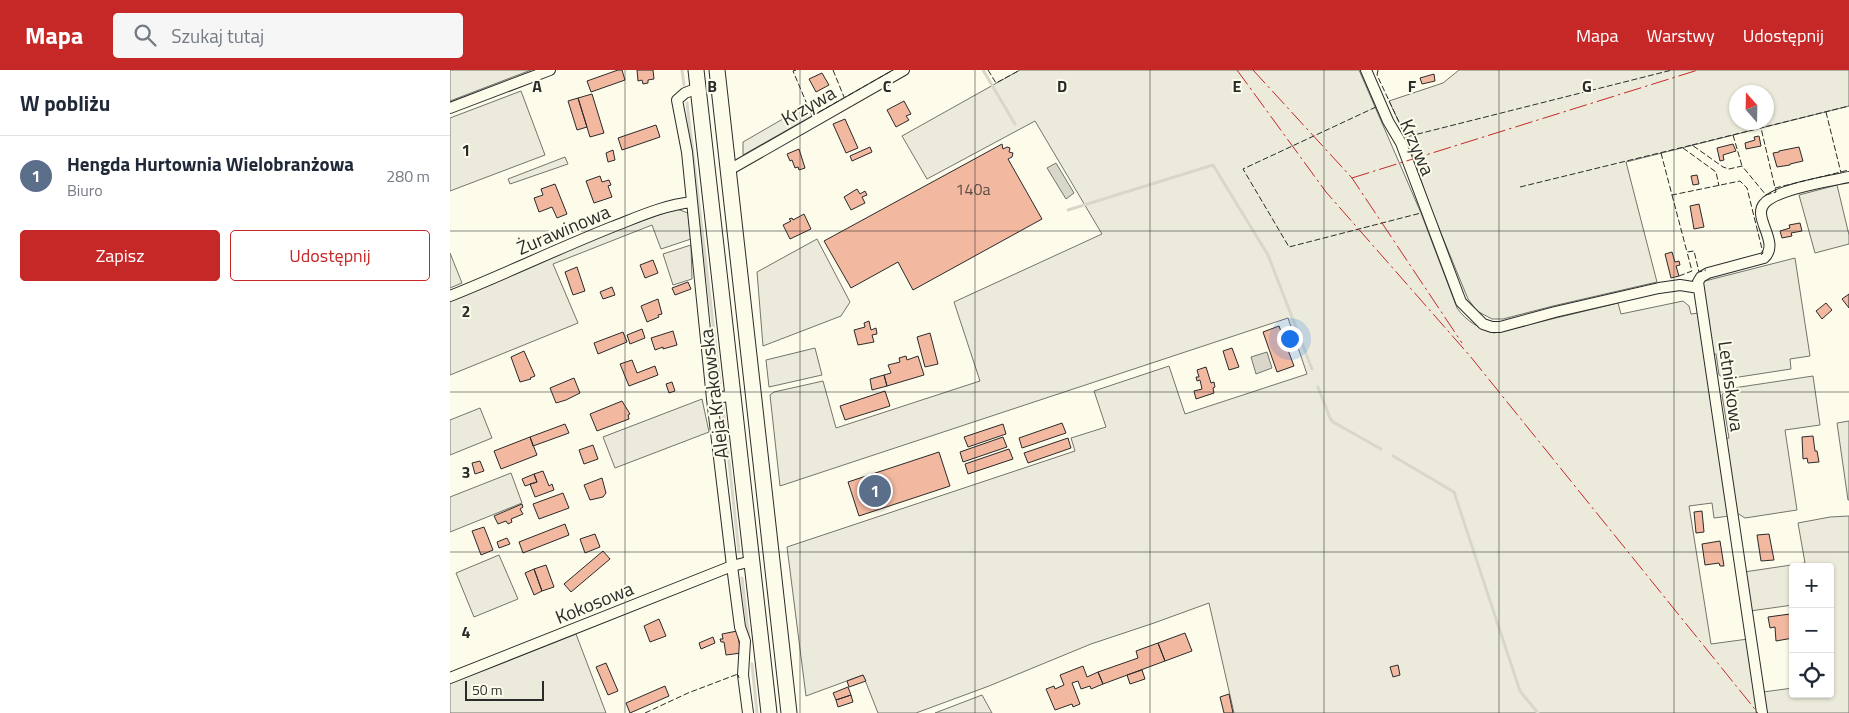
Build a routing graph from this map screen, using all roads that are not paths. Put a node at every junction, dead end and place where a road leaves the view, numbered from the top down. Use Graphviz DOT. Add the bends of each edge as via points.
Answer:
graph roads {
  1 [pos="550,70"];
  2 [pos="696,70"];
  3 [pos="717,70"];
  4 [pos="904,70"];
  5 [pos="1366,70"];
  6 [pos="698,88"];
  7 [pos="450,108"];
  8 [pos="729,170"];
  9 [pos="1849,177"];
  10 [pos="692,202"];
  11 [pos="1699,288"];
  12 [pos="450,296"];
  13 [pos="733,395"];
  14 [pos="712,399"];
  15 [pos="752,561"];
  16 [pos="732,566"];
  17 [pos="763,652"];
  18 [pos="745,654"];
  19 [pos="450,678"];
  20 [pos="748,713"];
  21 [pos="769,713"];
  22 [pos="789,713"];
  23 [pos="1762,713"];
  1 -- 7 [label="street"];
  2 -- 6 [label="main road, Aleja Krakowska"];
  3 -- 8 [label="main road"];
  4 -- 8 [label="street, Krzywa"];
  5 -- 11 [label="street, Krzywa" via="1401,143 1461,302 1483,324 1500,327 1658,288 1680,285"];
  6 -- 10 [label="street" via="677,100"];
  6 -- 13 [label="main road, Aleja Krakowska"];
  8 -- 22 [label="main road"];
  9 -- 11 [label="street" via="1790,191 1764,203 1762,217 1769,253 1764,258 1708,273 1698,282"];
  10 -- 12 [label="street, Żurawinowa" via="649,213"];
  10 -- 14 [label="street"];
  11 -- 23 [label="street, Letniskowa"];
  13 -- 14 [label="street"];
  13 -- 15 [label="main road, Aleja Krakowska"];
  14 -- 16 [label="street"];
  15 -- 16 [label="street, Kokosowa"];
  15 -- 17 [label="main road, Aleja Krakowska"];
  16 -- 18 [label="street"];
  16 -- 19 [label="street, Kokosowa"];
  17 -- 18 [label="street"];
  17 -- 21 [label="main road, Aleja Krakowska"];
  18 -- 20 [label="street" via="743,675"];
}
